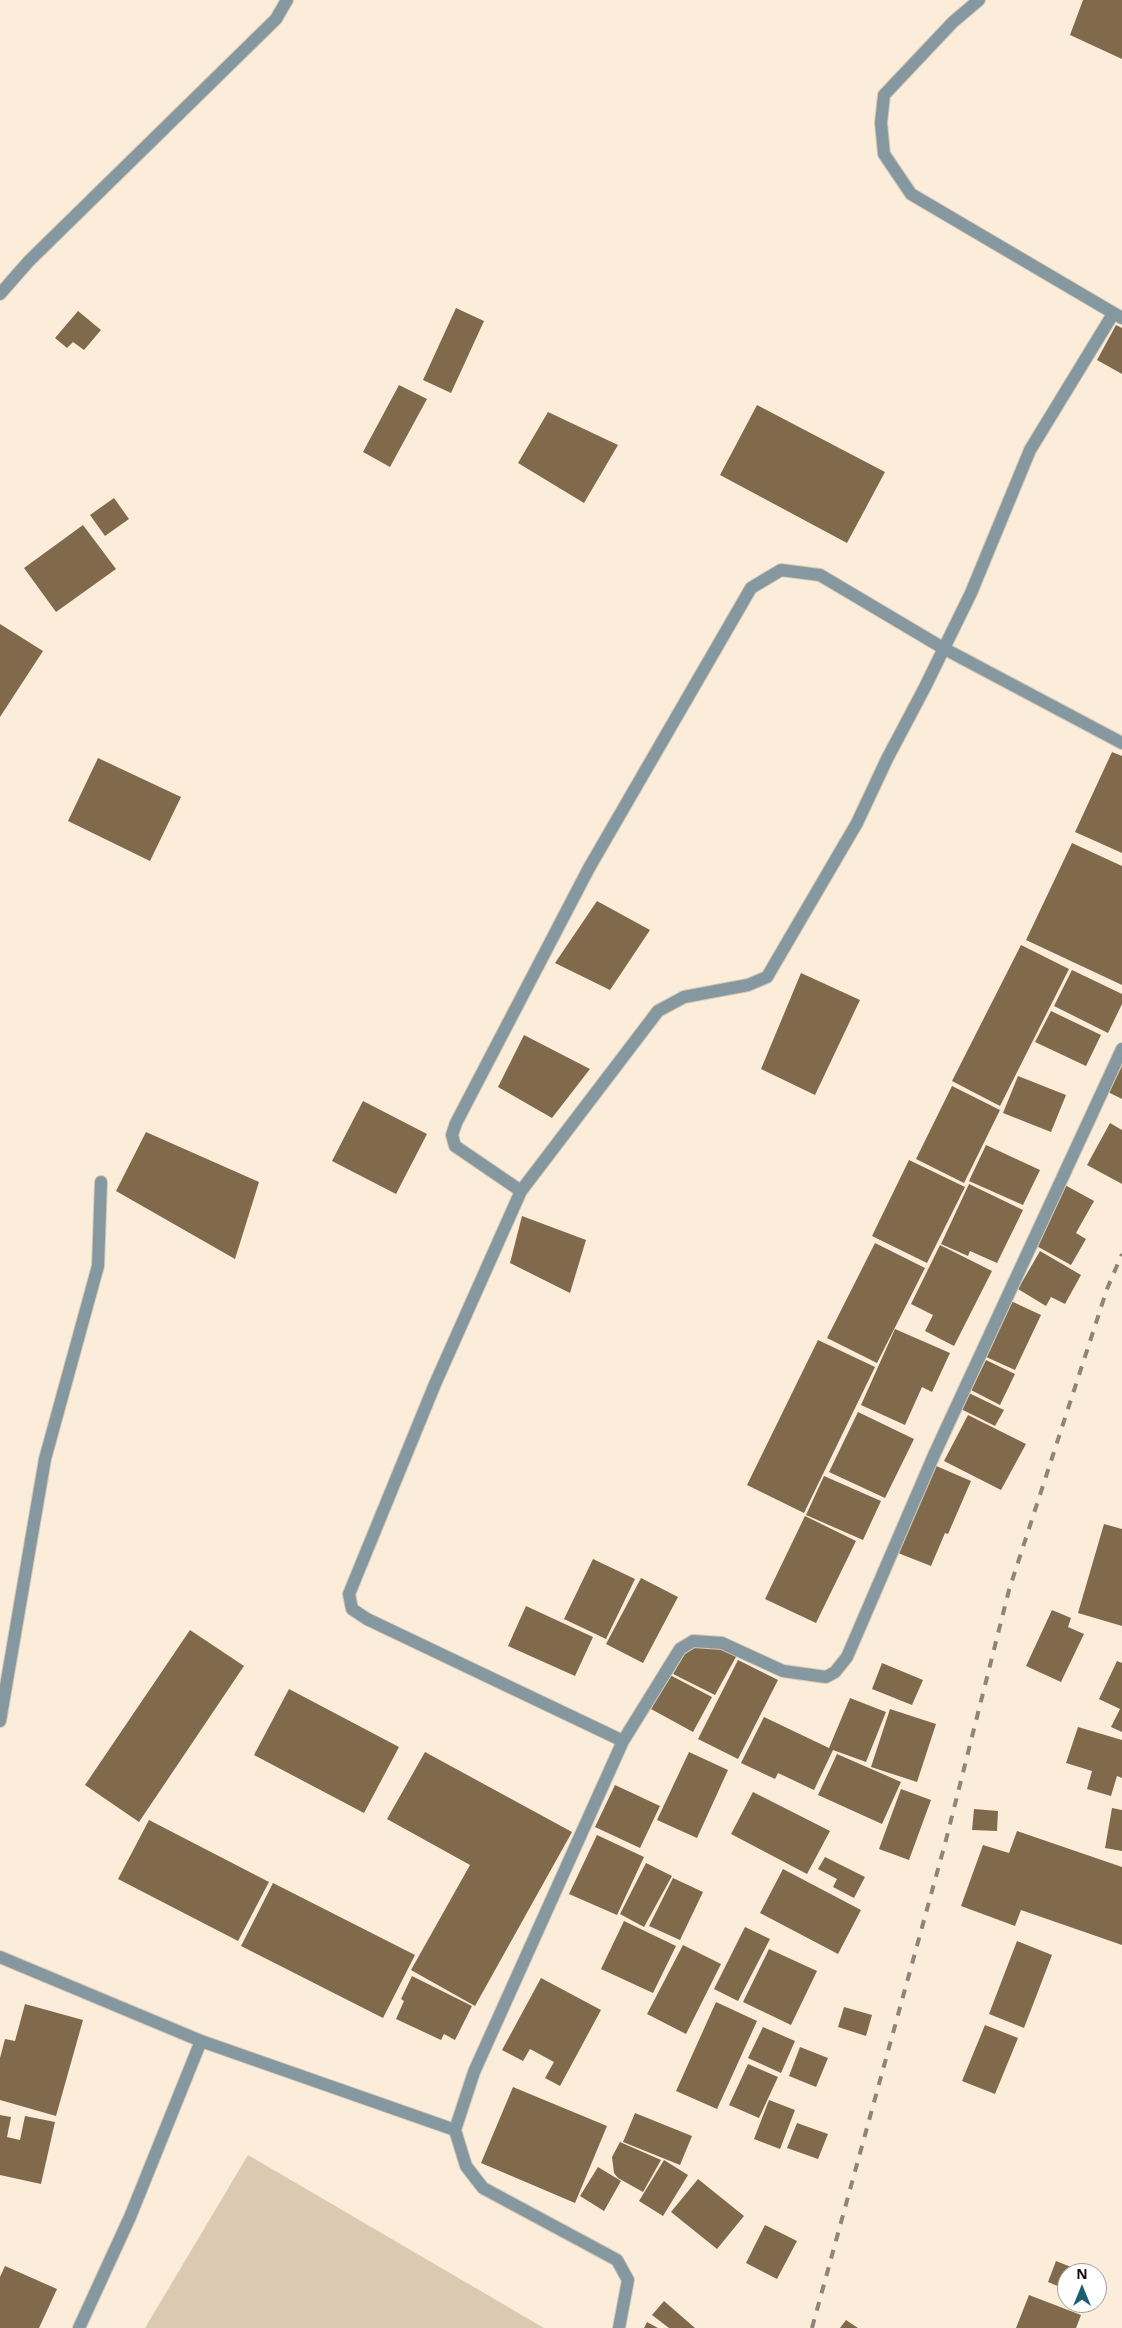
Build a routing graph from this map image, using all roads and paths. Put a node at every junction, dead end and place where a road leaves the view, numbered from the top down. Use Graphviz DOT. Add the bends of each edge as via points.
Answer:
graph roads {
  1 [pos="287,0"];
  2 [pos="979,0"];
  3 [pos="0,294"];
  4 [pos="1118,316"];
  5 [pos="943,648"];
  6 [pos="1122,743"];
  7 [pos="1122,1049"];
  8 [pos="101,1182"];
  9 [pos="521,1191"];
  10 [pos="0,1721"];
  11 [pos="623,1741"];
  12 [pos="0,1957"];
  13 [pos="201,2041"];
  14 [pos="455,2130"];
  15 [pos="79,2328"];
  16 [pos="619,2328"];
  1 -- 3 [label="street" via="276,19 29,261"];
  2 -- 4 [label="street" via="953,22 884,95 881,123 884,154 911,194"];
  4 -- 5 [label="street" via="1030,450 971,593"];
  5 -- 6 [label="street"];
  5 -- 9 [label="street" via="857,823 768,977 748,985 684,997 658,1011"];
  5 -- 9 [label="street" via="820,575 781,570 750,588 589,868 456,1122 452,1135 455,1146"];
  7 -- 11 [label="street" via="934,1455 848,1657 835,1672 826,1676 783,1671 722,1643 693,1641 680,1649"];
  8 -- 10 [label="street" via="98,1266 45,1459"];
  9 -- 11 [label="street" via="435,1384 349,1594 352,1609 367,1619"];
  11 -- 14 [label="street" via="474,2072"];
  12 -- 13 [label="street"];
  13 -- 14 [label="street"];
  13 -- 15 [label="street" via="130,2217"];
  14 -- 16 [label="street" via="466,2166 483,2188 616,2260 628,2280"];
}
